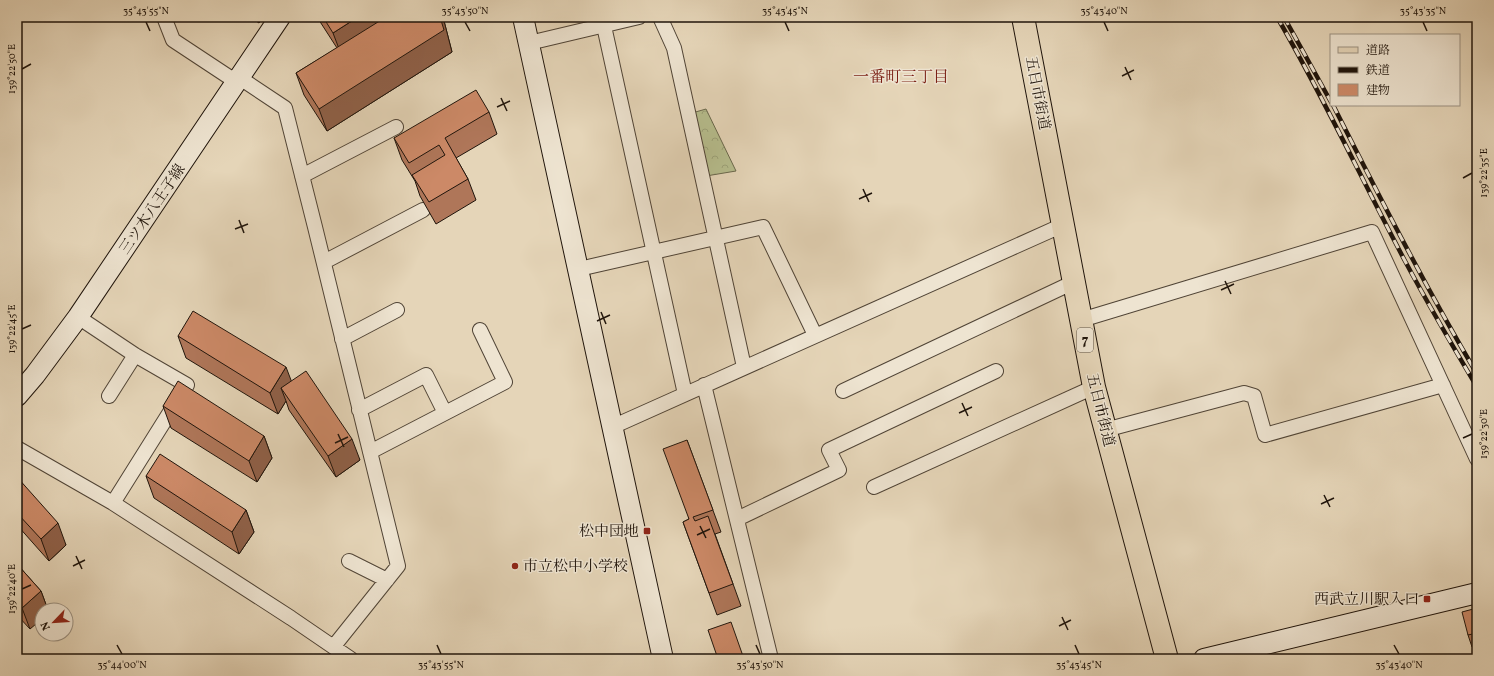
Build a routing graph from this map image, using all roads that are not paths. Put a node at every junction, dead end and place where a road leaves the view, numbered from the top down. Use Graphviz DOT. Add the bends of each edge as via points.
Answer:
graph roads {
  1 [pos="164,17"];
  2 [pos="280,17"];
  3 [pos="523,17"];
  4 [pos="639,17"];
  5 [pos="660,17"];
  6 [pos="1023,17"];
  7 [pos="603,22"];
  8 [pos="529,43"];
  9 [pos="240,78"];
  10 [pos="396,127"];
  11 [pos="302,176"];
  12 [pos="423,210"];
  13 [pos="1063,226"];
  14 [pos="715,238"];
  15 [pos="654,252"];
  16 [pos="324,262"];
  17 [pos="579,269"];
  18 [pos="1074,282"];
  19 [pos="397,310"];
  20 [pos="78,317"];
  21 [pos="1081,320"];
  22 [pos="480,330"];
  23 [pos="815,336"];
  24 [pos="342,339"];
  25 [pos="136,355"];
  26 [pos="744,367"];
  27 [pos="996,371"];
  28 [pos="704,385"];
  29 [pos="1443,385"];
  30 [pos="1094,387"];
  31 [pos="843,391"];
  32 [pos="685,394"];
  33 [pos="17,396"];
  34 [pos="109,396"];
  35 [pos="359,410"];
  36 [pos="445,413"];
  37 [pos="612,426"];
  38 [pos="1106,430"];
  39 [pos="17,448"];
  40 [pos="370,452"];
  41 [pos="1477,459"];
  42 [pos="874,487"];
  43 [pos="113,503"];
  44 [pos="738,519"];
  45 [pos="349,561"];
  46 [pos="387,580"];
  47 [pos="1477,592"];
  48 [pos="334,646"];
  49 [pos="351,659"];
  50 [pos="663,659"];
  51 [pos="771,659"];
  52 [pos="1167,659"];
  53 [pos="1204,659"];
  1 -- 9 [label="street" via="173,40 229,77"];
  2 -- 9 [label="street, 三ツ木八王子線"];
  3 -- 8 [label="street"];
  4 -- 7 [label="street"];
  5 -- 14 [label="street" via="674,48"];
  6 -- 13 [label="main road, 五日市街道 / 7"];
  7 -- 8 [label="street"];
  7 -- 15 [label="street"];
  8 -- 17 [label="street"];
  9 -- 11 [label="street" via="285,108"];
  9 -- 20 [label="street, 三ツ木八王子線"];
  10 -- 11 [label="street"];
  11 -- 16 [label="street"];
  12 -- 16 [label="street"];
  13 -- 18 [label="main road, 五日市街道 / 7"];
  13 -- 23 [label="street"];
  14 -- 15 [label="street"];
  14 -- 23 [label="street" via="763,227"];
  14 -- 26 [label="street"];
  15 -- 17 [label="street"];
  15 -- 32 [label="street"];
  16 -- 24 [label="street"];
  17 -- 37 [label="street"];
  18 -- 21 [label="main road, 五日市街道 / 7"];
  18 -- 31 [label="street"];
  19 -- 24 [label="street"];
  20 -- 25 [label="street"];
  20 -- 33 [label="street, 三ツ木八王子線"];
  21 -- 29 [label="street" via="1372,232"];
  21 -- 30 [label="main road, 五日市街道 / 7"];
  22 -- 36 [label="street" via="505,382"];
  23 -- 26 [label="street"];
  24 -- 35 [label="street"];
  25 -- 34 [label="street"];
  25 -- 43 [label="street" via="187,386"];
  26 -- 28 [label="street"];
  27 -- 44 [label="street" via="829,450 839,470"];
  28 -- 32 [label="street"];
  28 -- 44 [label="street"];
  29 -- 38 [label="street" via="1265,435 1254,396 1244,393"];
  29 -- 41 [label="street"];
  30 -- 38 [label="main road, 五日市街道 / 7"];
  30 -- 42 [label="street"];
  32 -- 37 [label="street"];
  35 -- 36 [label="street" via="426,375"];
  35 -- 40 [label="street"];
  36 -- 40 [label="street"];
  37 -- 50 [label="street"];
  38 -- 52 [label="main road, 五日市街道 / 7"];
  39 -- 43 [label="street"];
  40 -- 46 [label="street" via="398,566"];
  43 -- 48 [label="street"];
  44 -- 51 [label="street"];
  45 -- 46 [label="street"];
  46 -- 48 [label="street"];
  47 -- 53 [label="street"];
  48 -- 49 [label="street"];
}
